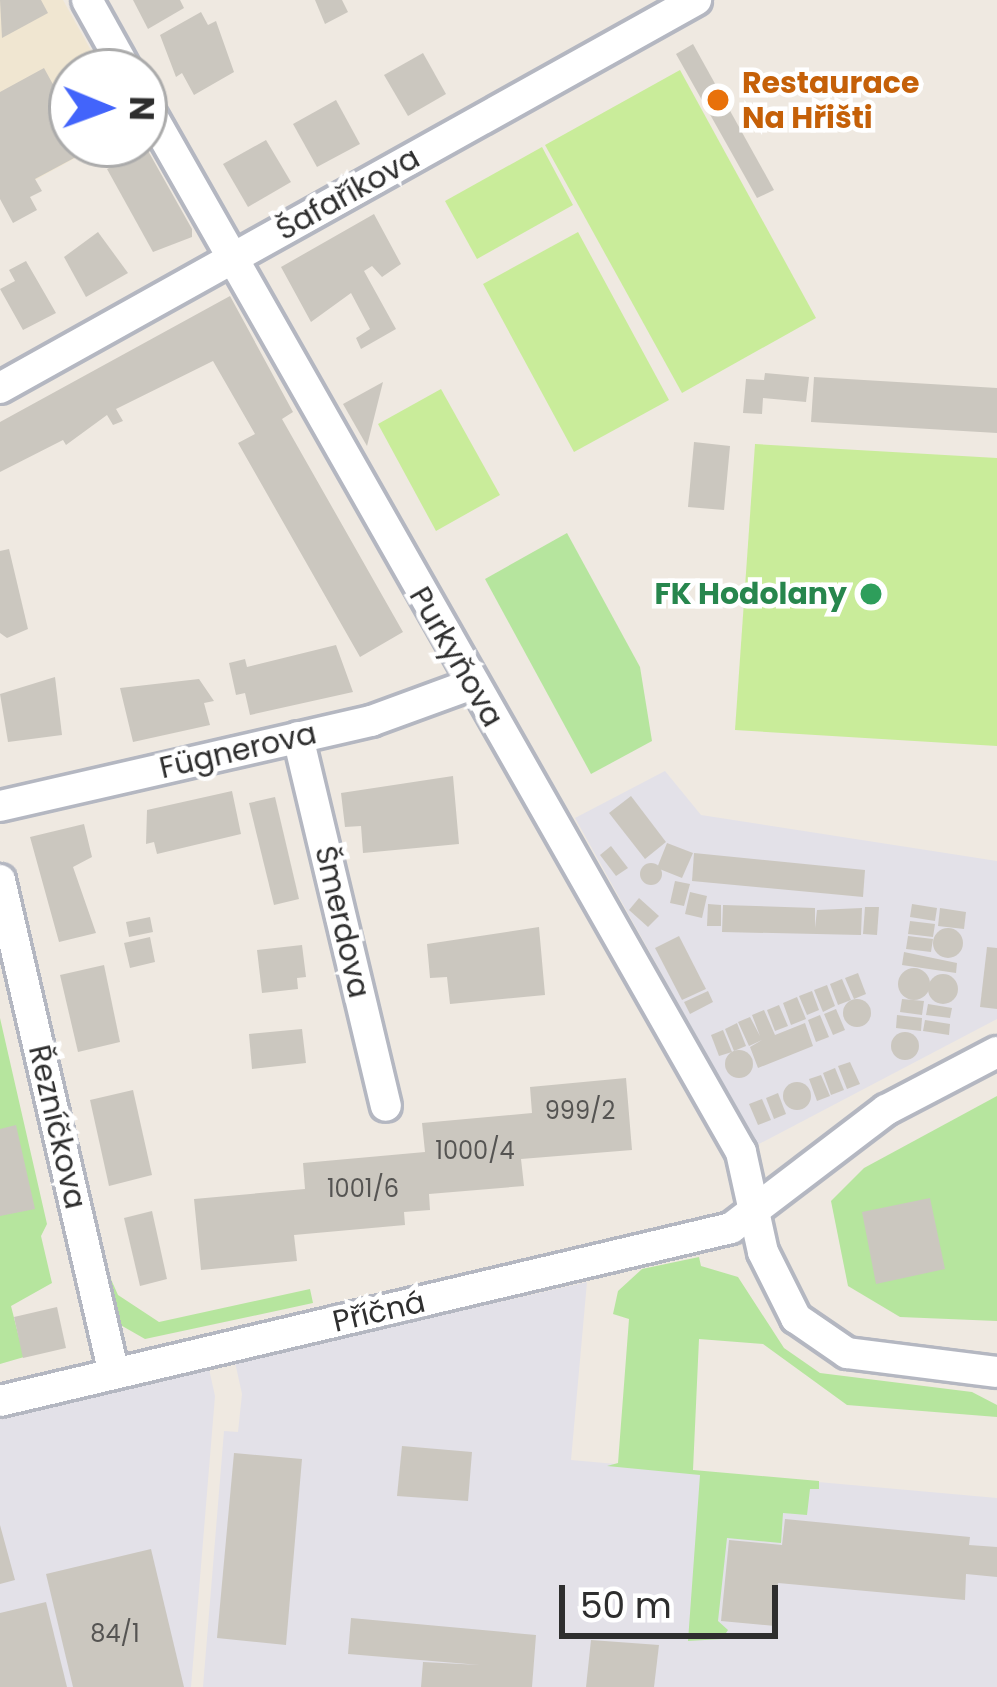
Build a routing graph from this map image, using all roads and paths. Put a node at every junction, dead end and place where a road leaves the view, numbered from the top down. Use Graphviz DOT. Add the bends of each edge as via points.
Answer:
graph roads {
  1 [pos="87,0"];
  2 [pos="693,1"];
  3 [pos="114,48"];
  4 [pos="168,145"];
  5 [pos="232,259"];
  6 [pos="0,388"];
  7 [pos="472,685"];
  8 [pos="298,737"];
  9 [pos="0,806"];
  10 [pos="0,880"];
  11 [pos="997,1052"];
  12 [pos="386,1106"];
  13 [pos="755,1216"];
  14 [pos="997,1372"];
  15 [pos="114,1374"];
  16 [pos="0,1401"];
  1 -- 3 [label="street"];
  2 -- 5 [label="street, Šafaříkova"];
  4 -- 5 [label="street, Purkyňova"];
  5 -- 6 [label="street, Šafaříkova"];
  5 -- 7 [label="street, Purkyňova"];
  7 -- 8 [label="street, Fügnerova" via="425,706"];
  7 -- 13 [label="street, Purkyňova" via="741,1153"];
  8 -- 9 [label="street, Fügnerova"];
  8 -- 12 [label="street, Šmerdova"];
  10 -- 15 [label="street, Řezníčkova"];
  11 -- 13 [label="street, Příčná" via="886,1110"];
  13 -- 14 [label="street, Purkyňova" via="776,1282 796,1318 823,1340 886,1361"];
  13 -- 15 [label="street, Příčná" via="710,1234"];
  15 -- 16 [label="street, Příčná"];
}
